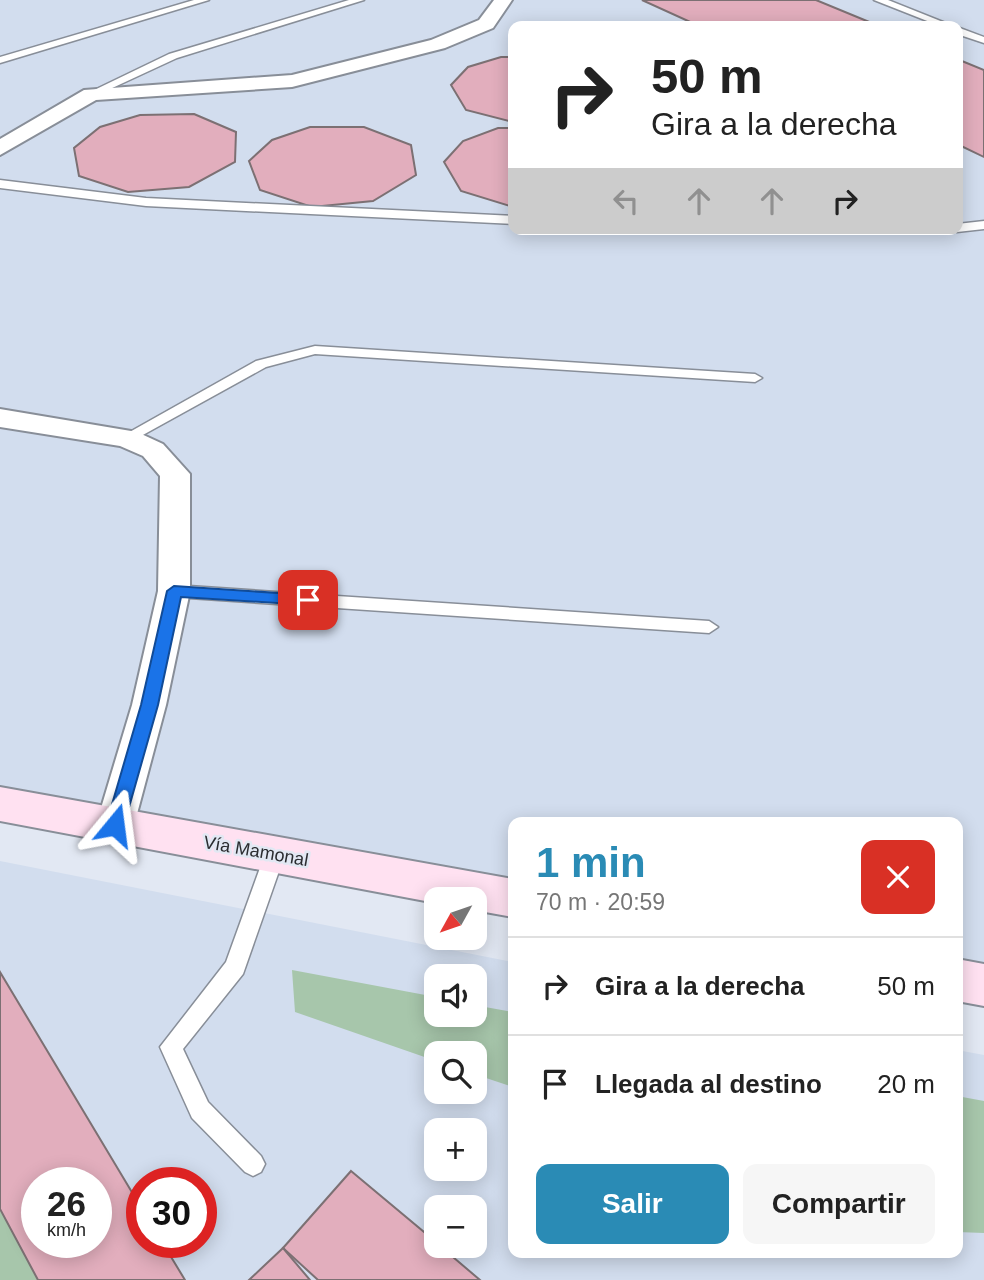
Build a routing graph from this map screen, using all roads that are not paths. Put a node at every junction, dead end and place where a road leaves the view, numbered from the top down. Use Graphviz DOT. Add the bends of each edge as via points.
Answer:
graph roads {
  1 [pos="204,0"];
  2 [pos="359,0"];
  3 [pos="503,0"];
  4 [pos="879,0"];
  5 [pos="935,21"];
  6 [pos="963,32"];
  7 [pos="984,40"];
  8 [pos="0,60"];
  9 [pos="91,94"];
  10 [pos="0,148"];
  11 [pos="0,184"];
  12 [pos="508,220"];
  13 [pos="984,225"];
  14 [pos="963,227"];
  15 [pos="755,378"];
  16 [pos="0,418"];
  17 [pos="127,438"];
  18 [pos="174,591"];
  19 [pos="709,627"];
  20 [pos="0,804"];
  21 [pos="115,825"];
  22 [pos="275,854"];
  23 [pos="508,897"];
  24 [pos="963,981"];
  25 [pos="984,985"];
  26 [pos="253,1164"];
  1 -- 8 [label="lane"];
  2 -- 9 [label="lane" via="173,56"];
  3 -- 9 [label="street" via="486,24 438,44 292,81"];
  4 -- 5 [label="lane"];
  6 -- 7 [label="lane"];
  9 -- 10 [label="street"];
  11 -- 12 [label="lane" via="146,202"];
  13 -- 14 [label="lane"];
  15 -- 17 [label="lane" via="315,350 261,364"];
  16 -- 17 [label="street"];
  17 -- 18 [label="street" via="153,450 175,474"];
  18 -- 19 [label="lane"];
  18 -- 21 [label="street" via="149,705"];
  20 -- 21 [label="street, Vía Mamonal"];
  21 -- 22 [label="street, Vía Mamonal"];
  22 -- 23 [label="street, Vía Mamonal"];
  22 -- 26 [label="lane" via="236,967 171,1047 200,1110"];
  24 -- 25 [label="street"];
}
